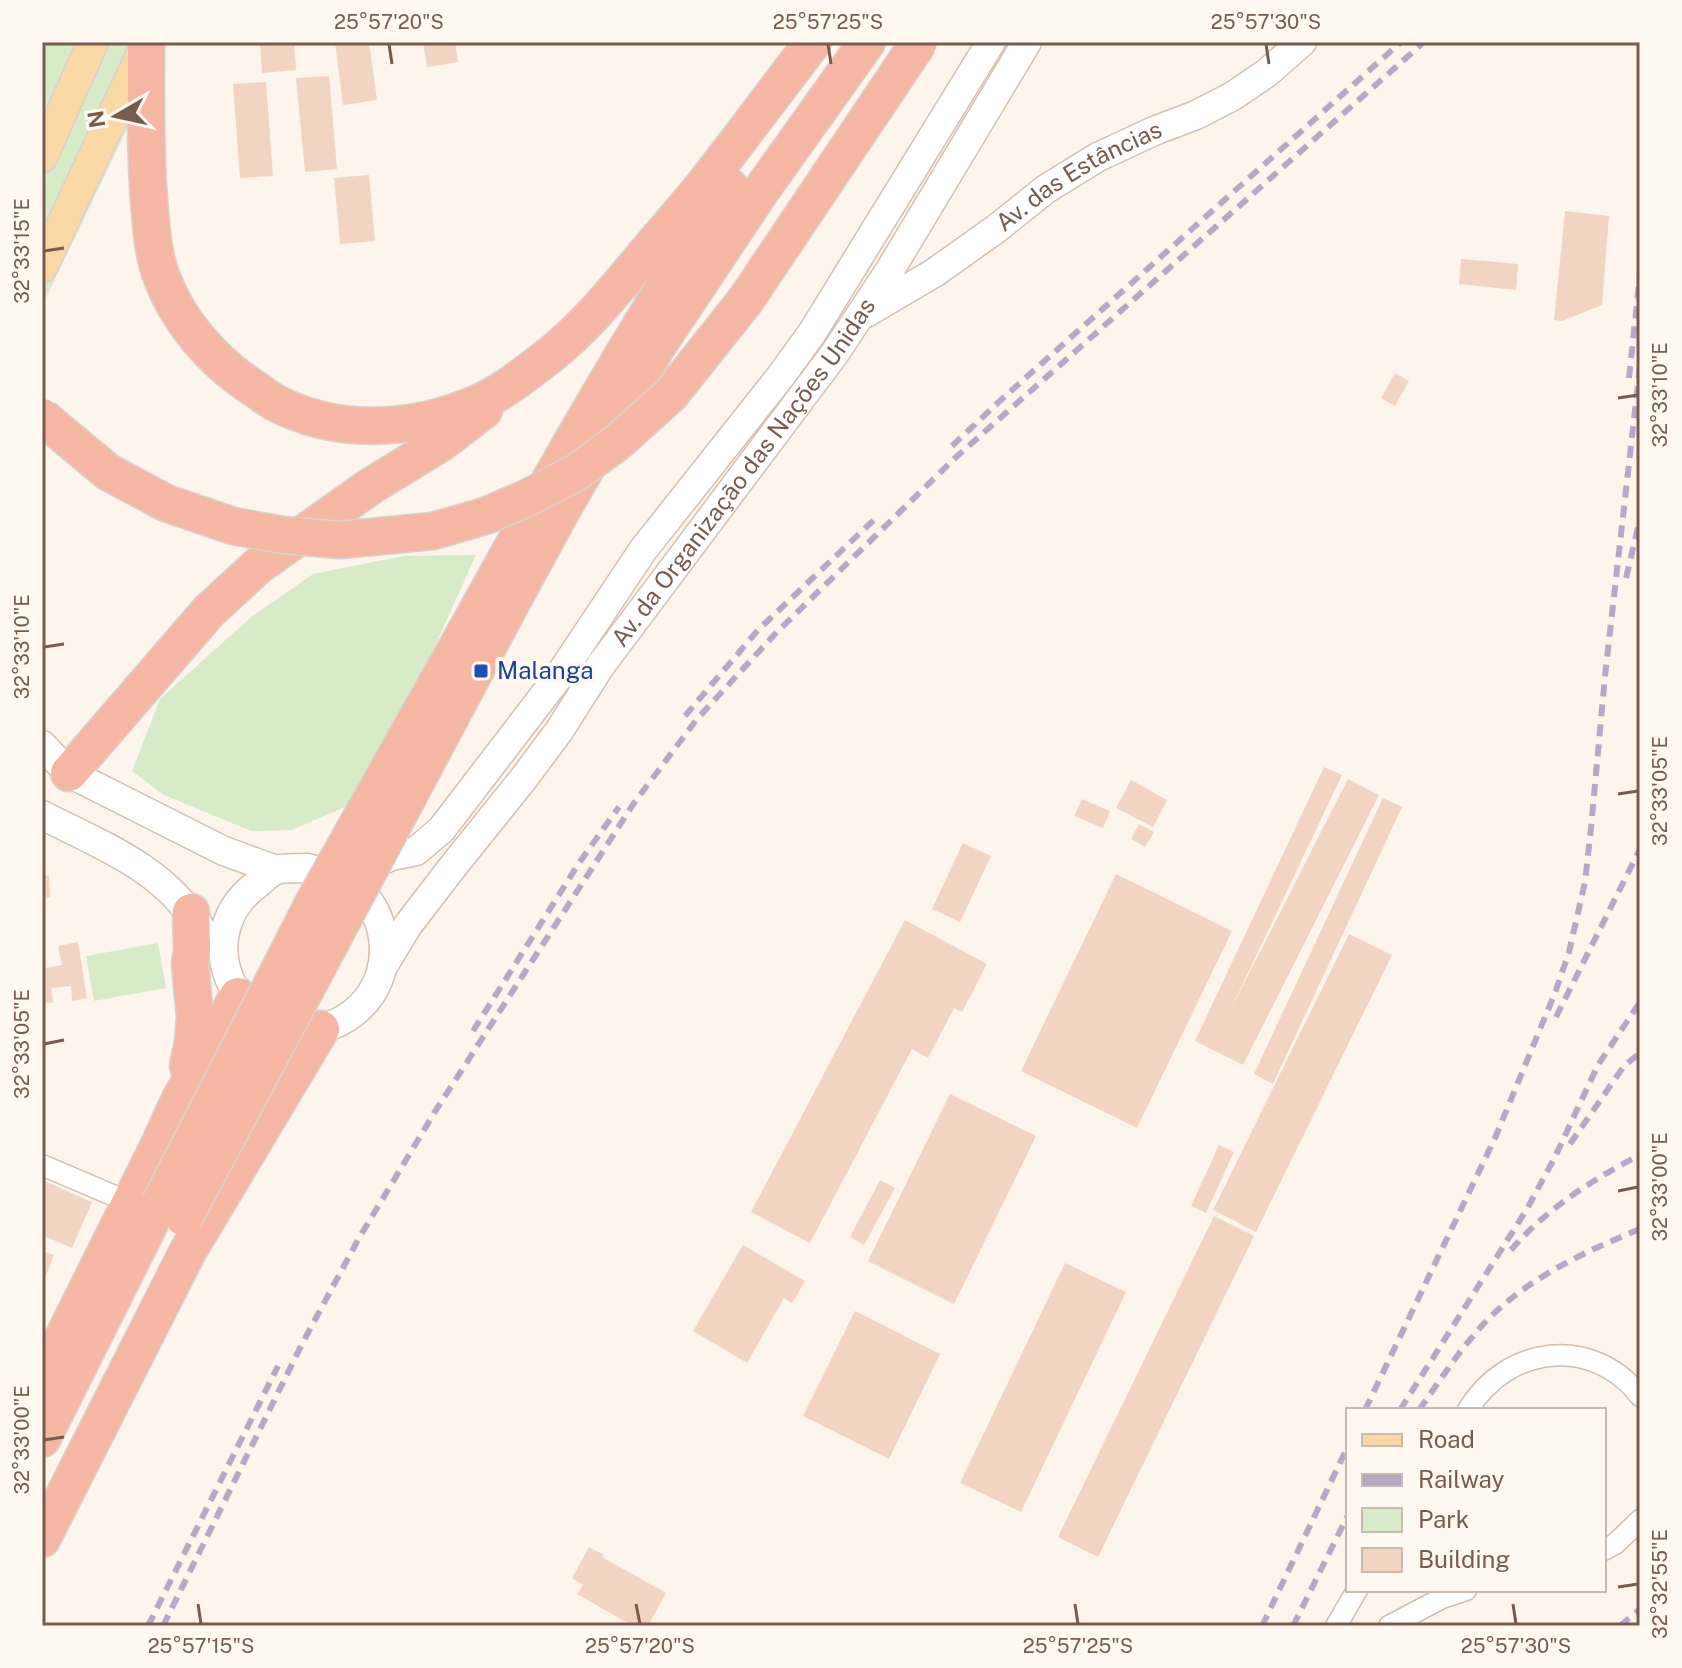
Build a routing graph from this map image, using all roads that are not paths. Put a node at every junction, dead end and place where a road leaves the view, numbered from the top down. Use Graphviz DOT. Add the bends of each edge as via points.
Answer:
graph roads {
  1 [pos="93,42"];
  2 [pos="813,42"];
  3 [pos="831,42"];
  4 [pos="867,42"];
  5 [pos="919,42"];
  6 [pos="991,42"];
  7 [pos="1027,42"];
  8 [pos="1302,42"];
  9 [pos="147,43"];
  10 [pos="42,157"];
  11 [pos="42,267"];
  12 [pos="858,317"];
  13 [pos="513,382"];
  14 [pos="42,417"];
  15 [pos="496,603"];
  16 [pos="42,745"];
  17 [pos="69,773"];
  18 [pos="42,815"];
  19 [pos="276,870"];
  20 [pos="340,877"];
  21 [pos="191,912"];
  22 [pos="382,968"];
  23 [pos="231,982"];
  24 [pos="321,1029"];
  25 [pos="180,1099"];
  26 [pos="42,1165"];
  27 [pos="158,1209"];
  28 [pos="42,1380"];
  29 [pos="1640,1396"];
  30 [pos="1469,1408"];
  31 [pos="42,1439"];
  32 [pos="42,1497"];
  33 [pos="1640,1520"];
  34 [pos="42,1539"];
  35 [pos="1606,1549"];
  36 [pos="1356,1592"];
  37 [pos="1460,1592"];
  38 [pos="1336,1626"];
  39 [pos="1389,1626"];
  1 -- 10 [label="main road"];
  2 -- 13 [label="highway" via="600,309"];
  3 -- 15 [label="highway" via="678,263 570,443"];
  4 -- 15 [label="highway" via="658,345 563,508"];
  5 -- 14 [label="highway, bridge" via="745,301 671,394 577,472 485,516 433,531 340,540 233,526 166,503 108,472"];
  6 -- 20 [label="main road, Av. da Organização das Nações Unidas" via="812,333 643,550 559,676 441,830 416,851"];
  7 -- 12 [label="main road, Av. da Organização das Nações Unidas"];
  8 -- 12 [label="main road, Av. das Estâncias" via="1249,86 1215,106 1098,157 1046,189 934,273"];
  9 -- 11 [label="main road"];
  9 -- 13 [label="highway" via="153,241 162,278 182,317 212,356 273,402 342,425 411,424 480,403"];
  12 -- 22 [label="main road, Av. da Organização das Nações Unidas" via="601,665 559,731 408,925"];
  13 -- 17 [label="highway" via="441,443 259,565 209,611"];
  15 -- 27 [label="highway, bridge"];
  16 -- 17 [label="main road"];
  17 -- 19 [label="main road" via="224,851"];
  18 -- 21 [label="main road" via="126,857 165,884"];
  19 -- 20 [label="main road" via="307,868"];
  19 -- 23 [label="main road" via="232,912 224,938"];
  20 -- 22 [label="main road" via="368,900 377,915 385,950"];
  21 -- 23 [label="main road"];
  21 -- 25 [label="highway" via="194,1034"];
  22 -- 24 [label="main road" via="354,1013"];
  23 -- 24 [label="main road" via="250,1010 266,1021 283,1028"];
  23 -- 25 [label="highway"];
  24 -- 34 [label="highway" via="188,1251"];
  25 -- 27 [label="highway" via="159,1145"];
  26 -- 27 [label="street"];
  27 -- 28 [label="highway"];
  27 -- 31 [label="highway"];
  27 -- 32 [label="highway"];
  29 -- 30 [label="street" via="1609,1368 1556,1355 1528,1359 1503,1371"];
  33 -- 35 [label="street"];
  36 -- 38 [label="street"];
  37 -- 39 [label="street"];
}
